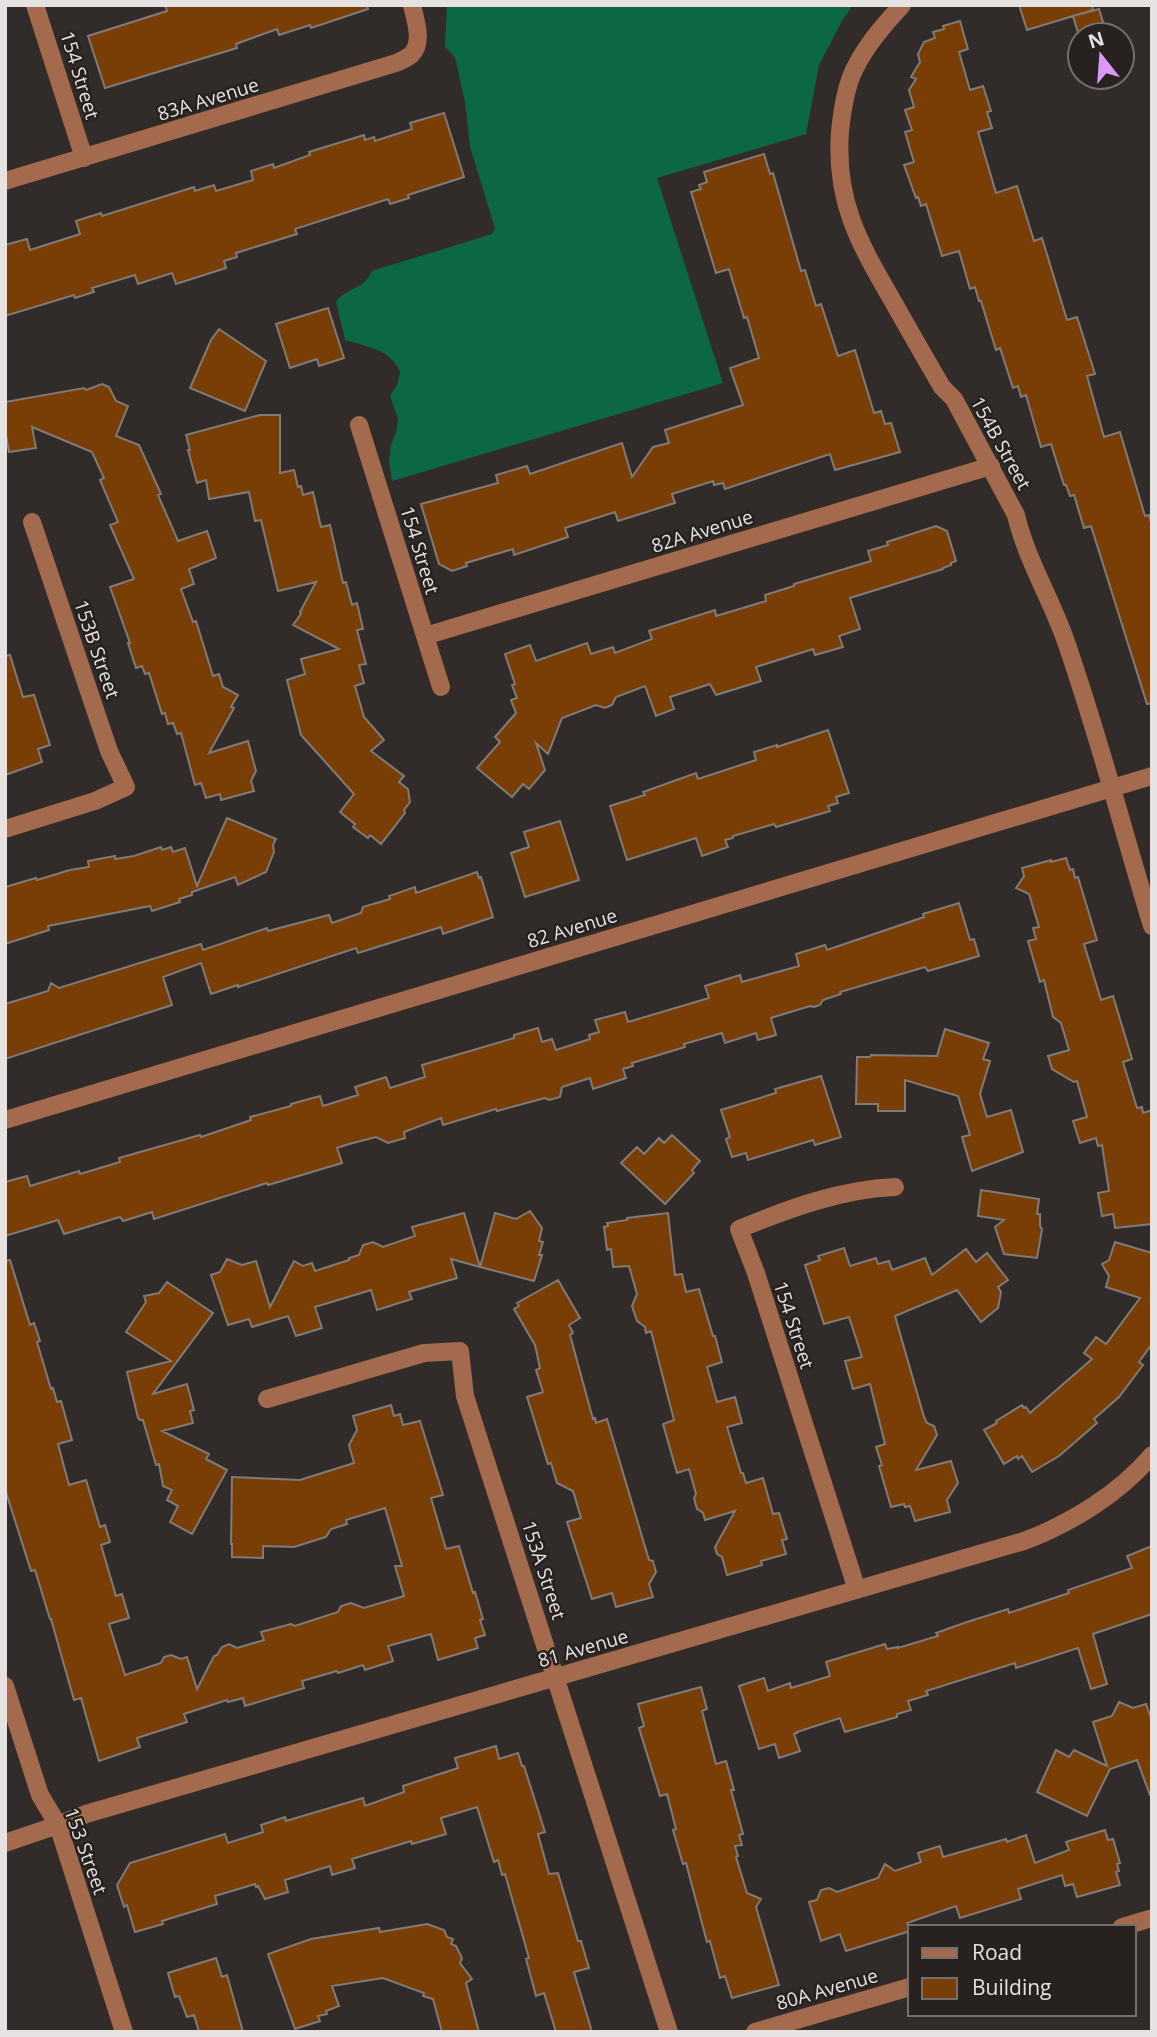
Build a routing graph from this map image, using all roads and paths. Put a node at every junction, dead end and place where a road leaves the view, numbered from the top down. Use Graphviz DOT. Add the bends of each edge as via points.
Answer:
graph roads {
  1 [pos="35,5"];
  2 [pos="412,5"];
  3 [pos="902,5"];
  4 [pos="84,158"];
  5 [pos="5,181"];
  6 [pos="359,425"];
  7 [pos="990,466"];
  8 [pos="33,522"];
  9 [pos="425,636"];
  10 [pos="441,687"];
  11 [pos="1152,776"];
  12 [pos="1112,789"];
  13 [pos="5,829"];
  14 [pos="1152,926"];
  15 [pos="5,1120"];
  16 [pos="895,1187"];
  17 [pos="267,1399"];
  18 [pos="1152,1455"];
  19 [pos="857,1590"];
  20 [pos="556,1677"];
  21 [pos="5,1686"];
  22 [pos="58,1825"];
  23 [pos="5,1843"];
  24 [pos="1152,1918"];
  25 [pos="1129,1925"];
  26 [pos="908,1988"];
  27 [pos="124,2032"];
  28 [pos="669,2032"];
  29 [pos="755,2032"];
  1 -- 4 [label="street, 154 Street"];
  2 -- 4 [label="street, 83A Avenue" via="416,46 411,55 396,63"];
  3 -- 7 [label="street, 154B Street" via="854,70 841,116 841,182 860,242"];
  4 -- 5 [label="street, 83A Avenue"];
  6 -- 9 [label="street, 154 Street"];
  7 -- 9 [label="street, 82A Avenue"];
  7 -- 12 [label="street, 154B Street" via="1016,515 1064,638"];
  8 -- 13 [label="street, 153B Street" via="125,787"];
  9 -- 10 [label="street, 154 Street"];
  11 -- 12 [label="street, 82 Avenue"];
  12 -- 14 [label="street, 154B Street"];
  12 -- 15 [label="street, 82 Avenue"];
  16 -- 19 [label="street, 154 Street" via="855,1191 739,1229"];
  17 -- 20 [label="street, 153A Street" via="425,1353 460,1351 465,1395"];
  18 -- 19 [label="street, 81 Avenue" via="1093,1505 1032,1538"];
  19 -- 20 [label="street, 81 Avenue"];
  20 -- 22 [label="street, 81 Avenue"];
  20 -- 28 [label="street, 153A Street"];
  21 -- 22 [label="street, 153 Street" via="40,1795"];
  22 -- 23 [label="street, 81 Avenue"];
  22 -- 27 [label="street, 153 Street"];
  24 -- 25 [label="street"];
  26 -- 29 [label="street, 80A Avenue"];
}
